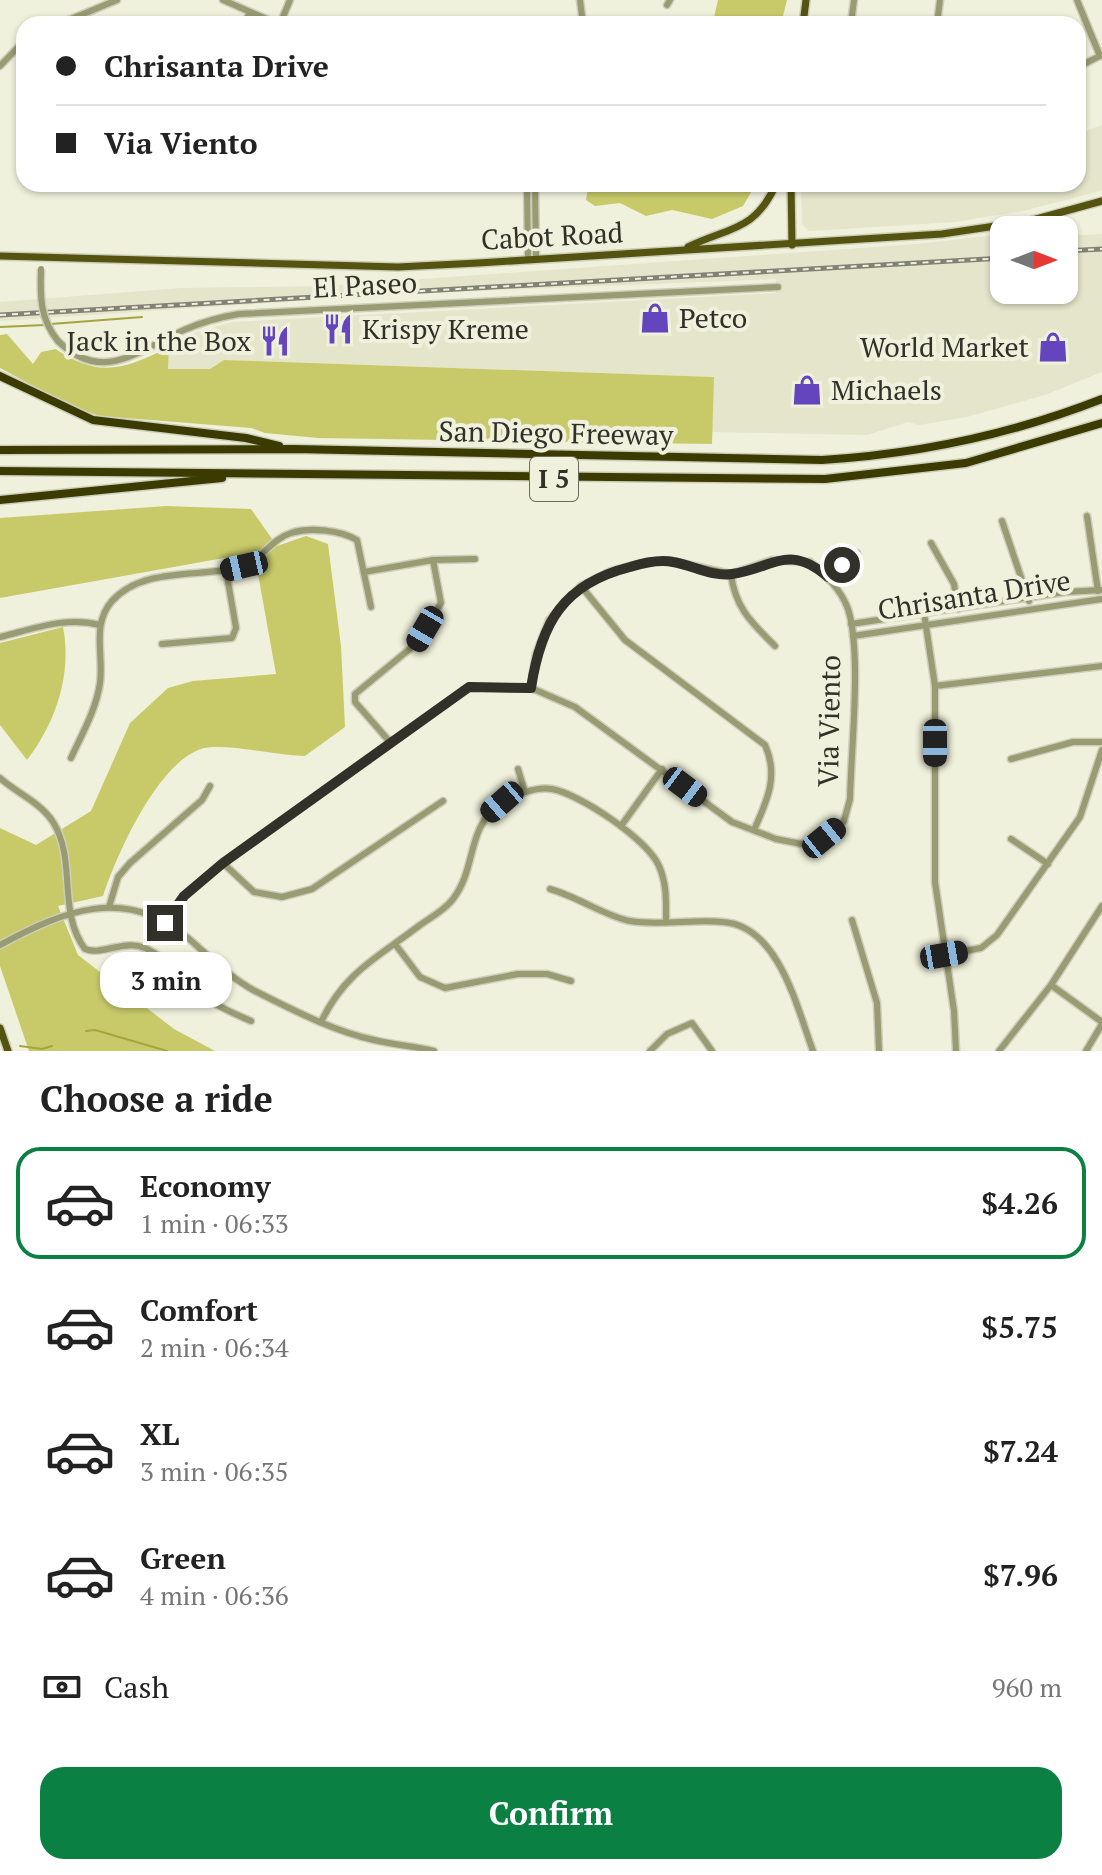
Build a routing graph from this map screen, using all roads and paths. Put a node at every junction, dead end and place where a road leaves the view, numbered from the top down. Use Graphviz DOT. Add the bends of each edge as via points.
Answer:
graph roads {
  1 [pos="117,0"];
  2 [pos="223,0"];
  3 [pos="101,3"];
  4 [pos="250,12"];
  5 [pos="75,16"];
  6 [pos="248,16"];
  7 [pos="260,16"];
  8 [pos="1086,21"];
  9 [pos="16,49"];
  10 [pos="1101,56"];
  11 [pos="0,66"];
  12 [pos="528,192"];
  13 [pos="535,192"];
  14 [pos="772,192"];
  15 [pos="791,192"];
  16 [pos="1102,201"];
  17 [pos="792,245"];
  18 [pos="683,249"];
  19 [pos="0,256"];
  20 [pos="41,257"];
  21 [pos="532,260"];
  22 [pos="778,287"];
  23 [pos="0,376"];
  24 [pos="1102,399"];
  25 [pos="1102,423"];
  26 [pos="294,449"];
  27 [pos="0,450"];
  28 [pos="0,471"];
  29 [pos="255,474"];
  30 [pos="0,500"];
  31 [pos="1087,516"];
  32 [pos="1002,521"];
  33 [pos="931,543"];
  34 [pos="857,553"];
  35 [pos="475,559"];
  36 [pos="433,560"];
  37 [pos="226,570"];
  38 [pos="364,572"];
  39 [pos="731,574"];
  40 [pos="828,577"];
  41 [pos="581,586"];
  42 [pos="1100,590"];
  43 [pos="1027,598"];
  44 [pos="1100,599"];
  45 [pos="371,607"];
  46 [pos="1031,607"];
  47 [pos="958,609"];
  48 [pos="924,613"];
  49 [pos="925,623"];
  50 [pos="851,624"];
  51 [pos="100,625"];
  52 [pos="853,636"];
  53 [pos="0,637"];
  54 [pos="162,644"];
  55 [pos="775,646"];
  56 [pos="1102,666"];
  57 [pos="935,686"];
  58 [pos="531,688"];
  59 [pos="390,742"];
  60 [pos="1102,742"];
  61 [pos="1102,750"];
  62 [pos="71,758"];
  63 [pos="1011,759"];
  64 [pos="518,769"];
  65 [pos="662,769"];
  66 [pos="0,778"];
  67 [pos="210,786"];
  68 [pos="525,792"];
  69 [pos="443,801"];
  70 [pos="621,826"];
  71 [pos="754,830"];
  72 [pos="1011,839"];
  73 [pos="223,863"];
  74 [pos="1048,864"];
  75 [pos="550,889"];
  76 [pos="1102,906"];
  77 [pos="109,907"];
  78 [pos="69,912"];
  79 [pos="666,920"];
  80 [pos="852,920"];
  81 [pos="165,923"];
  82 [pos="395,944"];
  83 [pos="0,945"];
  84 [pos="944,955"];
  85 [pos="571,981"];
  86 [pos="1051,985"];
  87 [pos="251,1021"];
  88 [pos="321,1022"];
  89 [pos="1102,1023"];
  90 [pos="0,1028"];
  91 [pos="8,1051"];
  92 [pos="434,1051"];
  93 [pos="650,1051"];
  94 [pos="712,1051"];
  95 [pos="813,1051"];
  96 [pos="879,1051"];
  97 [pos="956,1051"];
  98 [pos="999,1051"];
  99 [pos="1086,1051"];
  1 -- 3 [label="street"];
  2 -- 4 [label="street"];
  3 -- 5 [label="street"];
  4 -- 6 [label="street"];
  4 -- 7 [label="street"];
  8 -- 10 [label="street"];
  9 -- 11 [label="street"];
  12 -- 21 [label="street"];
  13 -- 21 [label="street"];
  14 -- 18 [label="main road" via="739,229"];
  15 -- 17 [label="main road"];
  16 -- 17 [label="main road, Cabot Road" via="987,229"];
  17 -- 18 [label="main road, Cabot Road"];
  18 -- 21 [label="main road, Cabot Road"];
  19 -- 20 [label="main road, Cabot Road"];
  20 -- 21 [label="main road, Cabot Road" via="398,267"];
  20 -- 22 [label="street, El Paseo, bridge" via="44,320 58,341 96,362 125,360 185,329 239,314"];
  23 -- 26 [label="highway" via="93,420 246,438"];
  24 -- 26 [label="highway, San Diego Freeway / I 5" via="980,439 848,459"];
  25 -- 29 [label="highway, San Diego Freeway / I 5" via="966,463 840,479"];
  26 -- 27 [label="highway, San Diego Freeway / I 5"];
  28 -- 29 [label="highway, San Diego Freeway / I 5"];
  29 -- 30 [label="highway"];
  31 -- 42 [label="street"];
  32 -- 43 [label="street"];
  33 -- 47 [label="street" via="954,584"];
  34 -- 40 [label="street"];
  35 -- 36 [label="street"];
  36 -- 38 [label="street"];
  36 -- 59 [label="street" via="441,603 417,643 355,694 355,702"];
  37 -- 38 [label="street" via="244,566 291,533 312,530 357,540"];
  37 -- 51 [label="street" via="129,587 112,601"];
  37 -- 54 [label="street" via="236,628 232,638"];
  38 -- 45 [label="street"];
  39 -- 40 [label="street" via="786,559 810,562"];
  39 -- 41 [label="street" via="671,561 646,562"];
  39 -- 55 [label="street" via="742,613"];
  40 -- 50 [label="street, Chrisanta Drive" via="840,592"];
  41 -- 58 [label="street" via="549,620"];
  41 -- 71 [label="street" via="625,640 765,745 773,780"];
  42 -- 43 [label="street, Chrisanta Drive"];
  42 -- 44 [label="street"];
  43 -- 46 [label="street"];
  43 -- 47 [label="street, Chrisanta Drive"];
  44 -- 46 [label="street, Chrisanta Drive"];
  46 -- 49 [label="street, Chrisanta Drive"];
  47 -- 48 [label="street, Chrisanta Drive"];
  48 -- 49 [label="street"];
  48 -- 50 [label="street, Chrisanta Drive"];
  49 -- 52 [label="street, Chrisanta Drive"];
  49 -- 57 [label="street"];
  50 -- 52 [label="street, Via Viento"];
  51 -- 53 [label="street" via="60,622"];
  51 -- 62 [label="street" via="100,683"];
  52 -- 71 [label="street, Via Viento" via="850,799 844,821 824,838 802,844"];
  56 -- 57 [label="street"];
  57 -- 84 [label="street" via="935,882"];
  58 -- 59 [label="street, Via Viento" via="469,687"];
  58 -- 65 [label="street, Via Viento" via="575,707"];
  59 -- 73 [label="street, Via Viento"];
  60 -- 63 [label="street" via="1073,742"];
  61 -- 74 [label="street" via="1080,817"];
  64 -- 68 [label="street"];
  65 -- 70 [label="street"];
  65 -- 71 [label="street, Via Viento" via="732,822"];
  66 -- 78 [label="street" via="53,822 64,847"];
  67 -- 77 [label="street" via="202,800 124,870"];
  68 -- 70 [label="street" via="549,788 575,796"];
  68 -- 82 [label="street" via="485,817 473,838 469,874 452,901"];
  69 -- 73 [label="street" via="312,889 282,897 254,892"];
  70 -- 79 [label="street" via="658,863 666,889"];
  72 -- 74 [label="street"];
  73 -- 81 [label="street, Via Viento" via="184,896"];
  74 -- 84 [label="street" via="997,935 981,948"];
  75 -- 79 [label="street" via="629,921"];
  76 -- 86 [label="street"];
  77 -- 78 [label="street"];
  77 -- 81 [label="street"];
  78 -- 83 [label="street"];
  78 -- 87 [label="street" via="88,951 120,945 145,948 206,998"];
  79 -- 95 [label="street" via="727,922 753,934 781,964"];
  80 -- 96 [label="street" via="877,1003"];
  81 -- 88 [label="street" via="239,981"];
  82 -- 85 [label="street" via="420,977 445,988 518,974"];
  82 -- 88 [label="street" via="352,974 335,992"];
  84 -- 97 [label="street"];
  86 -- 89 [label="street"];
  86 -- 98 [label="street"];
  88 -- 92 [label="street" via="376,1041"];
  89 -- 99 [label="street"];
  90 -- 91 [label="main road"];
  93 -- 94 [label="street" via="667,1034 692,1023"];
}
